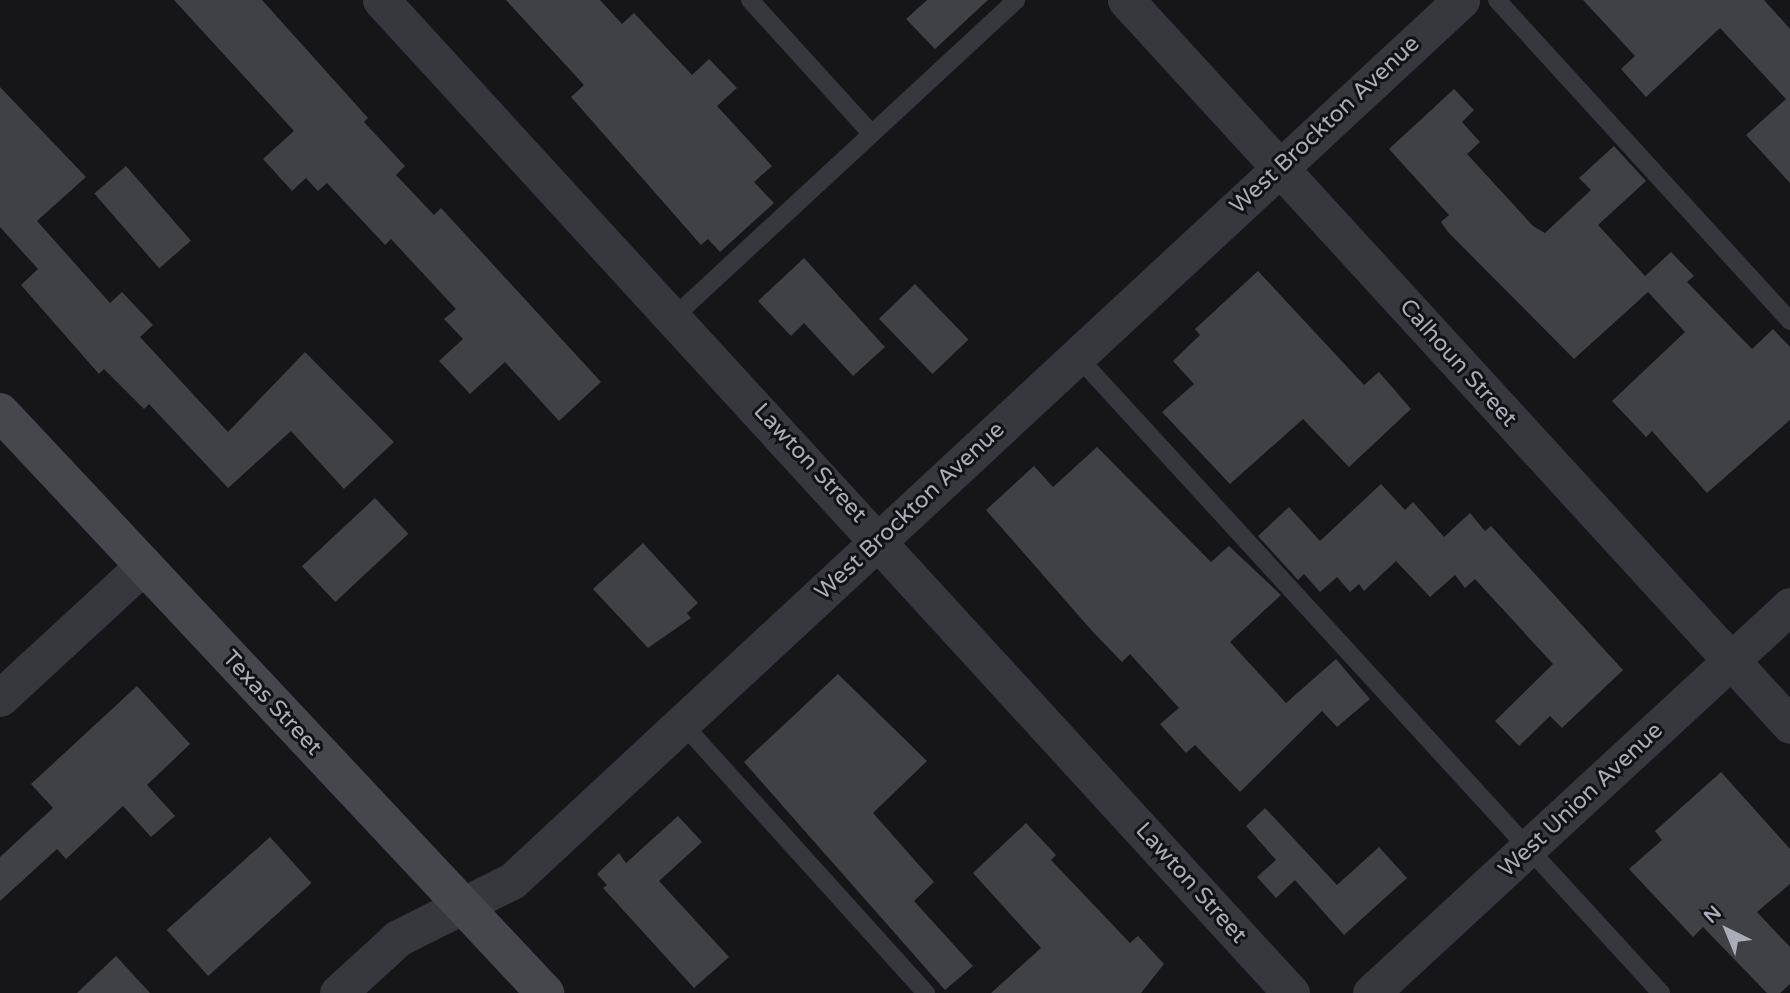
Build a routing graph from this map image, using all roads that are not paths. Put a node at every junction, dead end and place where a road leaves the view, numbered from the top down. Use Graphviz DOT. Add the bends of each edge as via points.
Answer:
graph roads {
  1 [pos="381,0"];
  2 [pos="750,0"];
  3 [pos="1016,0"];
  4 [pos="1126,0"];
  5 [pos="1461,0"];
  6 [pos="1497,0"];
  7 [pos="872,134"];
  8 [pos="1278,168"];
  9 [pos="675,316"];
  10 [pos="1790,321"];
  11 [pos="1078,357"];
  12 [pos="0,412"];
  13 [pos="880,538"];
  14 [pos="143,566"];
  15 [pos="1790,606"];
  16 [pos="1731,661"];
  17 [pos="0,698"];
  18 [pos="682,723"];
  19 [pos="1790,725"];
  20 [pos="1528,849"];
  21 [pos="464,906"];
  22 [pos="338,993"];
  23 [pos="545,993"];
  24 [pos="926,993"];
  25 [pos="1291,993"];
  26 [pos="1371,993"];
  27 [pos="1661,993"];
  1 -- 9 [label="street, Lawton Street"];
  2 -- 7 [label="lane"];
  3 -- 7 [label="lane"];
  4 -- 8 [label="street, Calhoun Street"];
  5 -- 8 [label="street, West Brockton Avenue"];
  6 -- 10 [label="lane"];
  7 -- 9 [label="lane"];
  8 -- 11 [label="street, West Brockton Avenue"];
  8 -- 16 [label="street, Calhoun Street"];
  9 -- 13 [label="street, Lawton Street"];
  11 -- 13 [label="street, West Brockton Avenue"];
  11 -- 20 [label="lane"];
  12 -- 14 [label="street, Texas Street"];
  13 -- 18 [label="street, West Brockton Avenue"];
  13 -- 25 [label="street, Lawton Street"];
  14 -- 17 [label="street"];
  14 -- 21 [label="street, Texas Street"];
  15 -- 16 [label="street, West Union Avenue"];
  16 -- 19 [label="street, Calhoun Street"];
  16 -- 20 [label="street, West Union Avenue"];
  18 -- 21 [label="street, West Brockton Avenue" via="512,881"];
  18 -- 24 [label="lane"];
  20 -- 26 [label="street, West Union Avenue"];
  20 -- 27 [label="lane"];
  21 -- 22 [label="street, West Brockton Avenue" via="398,938"];
  21 -- 23 [label="street, Texas Street"];
}
